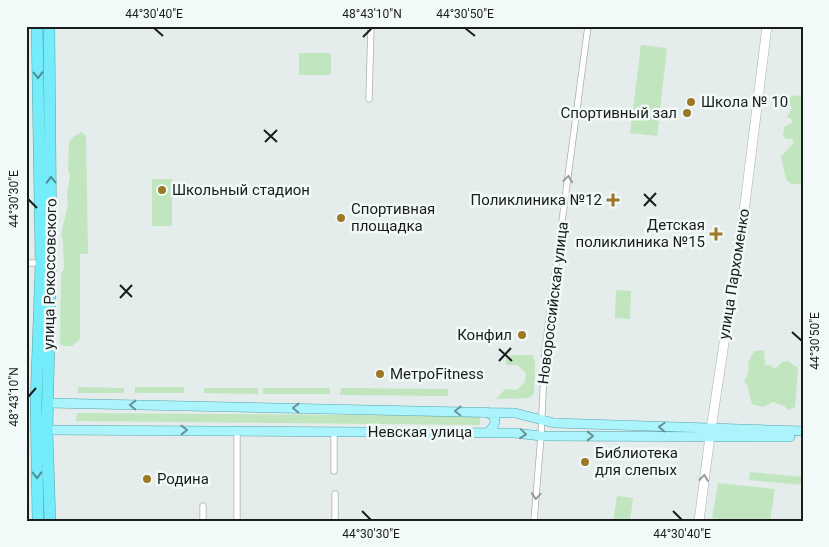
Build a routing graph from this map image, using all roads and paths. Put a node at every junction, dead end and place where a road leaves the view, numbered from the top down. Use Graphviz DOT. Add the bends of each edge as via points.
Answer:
graph roads {
  1 [pos="37,26"];
  2 [pos="49,26"];
  3 [pos="372,26"];
  4 [pos="588,26"];
  5 [pos="767,26"];
  6 [pos="369,99"];
  7 [pos="41,263"];
  8 [pos="26,264"];
  9 [pos="37,403"];
  10 [pos="487,412"];
  11 [pos="541,420"];
  12 [pos="37,429"];
  13 [pos="237,430"];
  14 [pos="803,430"];
  15 [pos="334,432"];
  16 [pos="710,432"];
  17 [pos="488,433"];
  18 [pos="738,433"];
  19 [pos="541,436"];
  20 [pos="803,436"];
  21 [pos="334,471"];
  22 [pos="335,494"];
  23 [pos="203,506"];
  24 [pos="38,521"];
  25 [pos="50,521"];
  26 [pos="203,521"];
  27 [pos="237,521"];
  28 [pos="335,521"];
  29 [pos="534,521"];
  30 [pos="699,521"];
  1 -- 7 [label="highway, улица Рокоссовского, one-way"];
  9 -- 2 [label="highway, улица Рокоссовского, one-way" via="51,252"];
  3 -- 6 [label="street"];
  11 -- 4 [label="street, Новороссийская улица, one-way" via="544,349"];
  5 -- 16 [label="street, улица Пархоменко" via="745,204"];
  7 -- 8 [label="street"];
  7 -- 9 [label="highway, улица Рокоссовского"];
  10 -- 9 [label="main road, Невская улица, one-way"];
  9 -- 12 [label="highway, улица Рокоссовского"];
  10 -- 11 [label="main road, Невская улица" via="515,413"];
  10 -- 17 [label="main road" via="496,421"];
  16 -- 11 [label="main road, Невская улица, one-way"];
  11 -- 19 [label="street, Новороссийская улица"];
  12 -- 13 [label="main road, Невская улица, one-way"];
  12 -- 24 [label="highway, улица Рокоссовского, one-way"];
  12 -- 25 [label="highway, улица Рокоссовского"];
  13 -- 15 [label="main road, Невская улица"];
  13 -- 27 [label="street"];
  14 -- 18 [label="main road, Невская улица"];
  15 -- 17 [label="main road, Невская улица"];
  15 -- 21 [label="street"];
  16 -- 18 [label="main road, Невская улица"];
  19 -- 16 [label="main road, Невская улица, one-way"];
  30 -- 16 [label="street, улица Пархоменко, one-way"];
  17 -- 19 [label="main road, Невская улица, one-way"];
  18 -- 20 [label="main road, Невская улица"];
  19 -- 29 [label="street, Новороссийская улица, one-way"];
  22 -- 28 [label="street"];
  23 -- 26 [label="street"];
}
